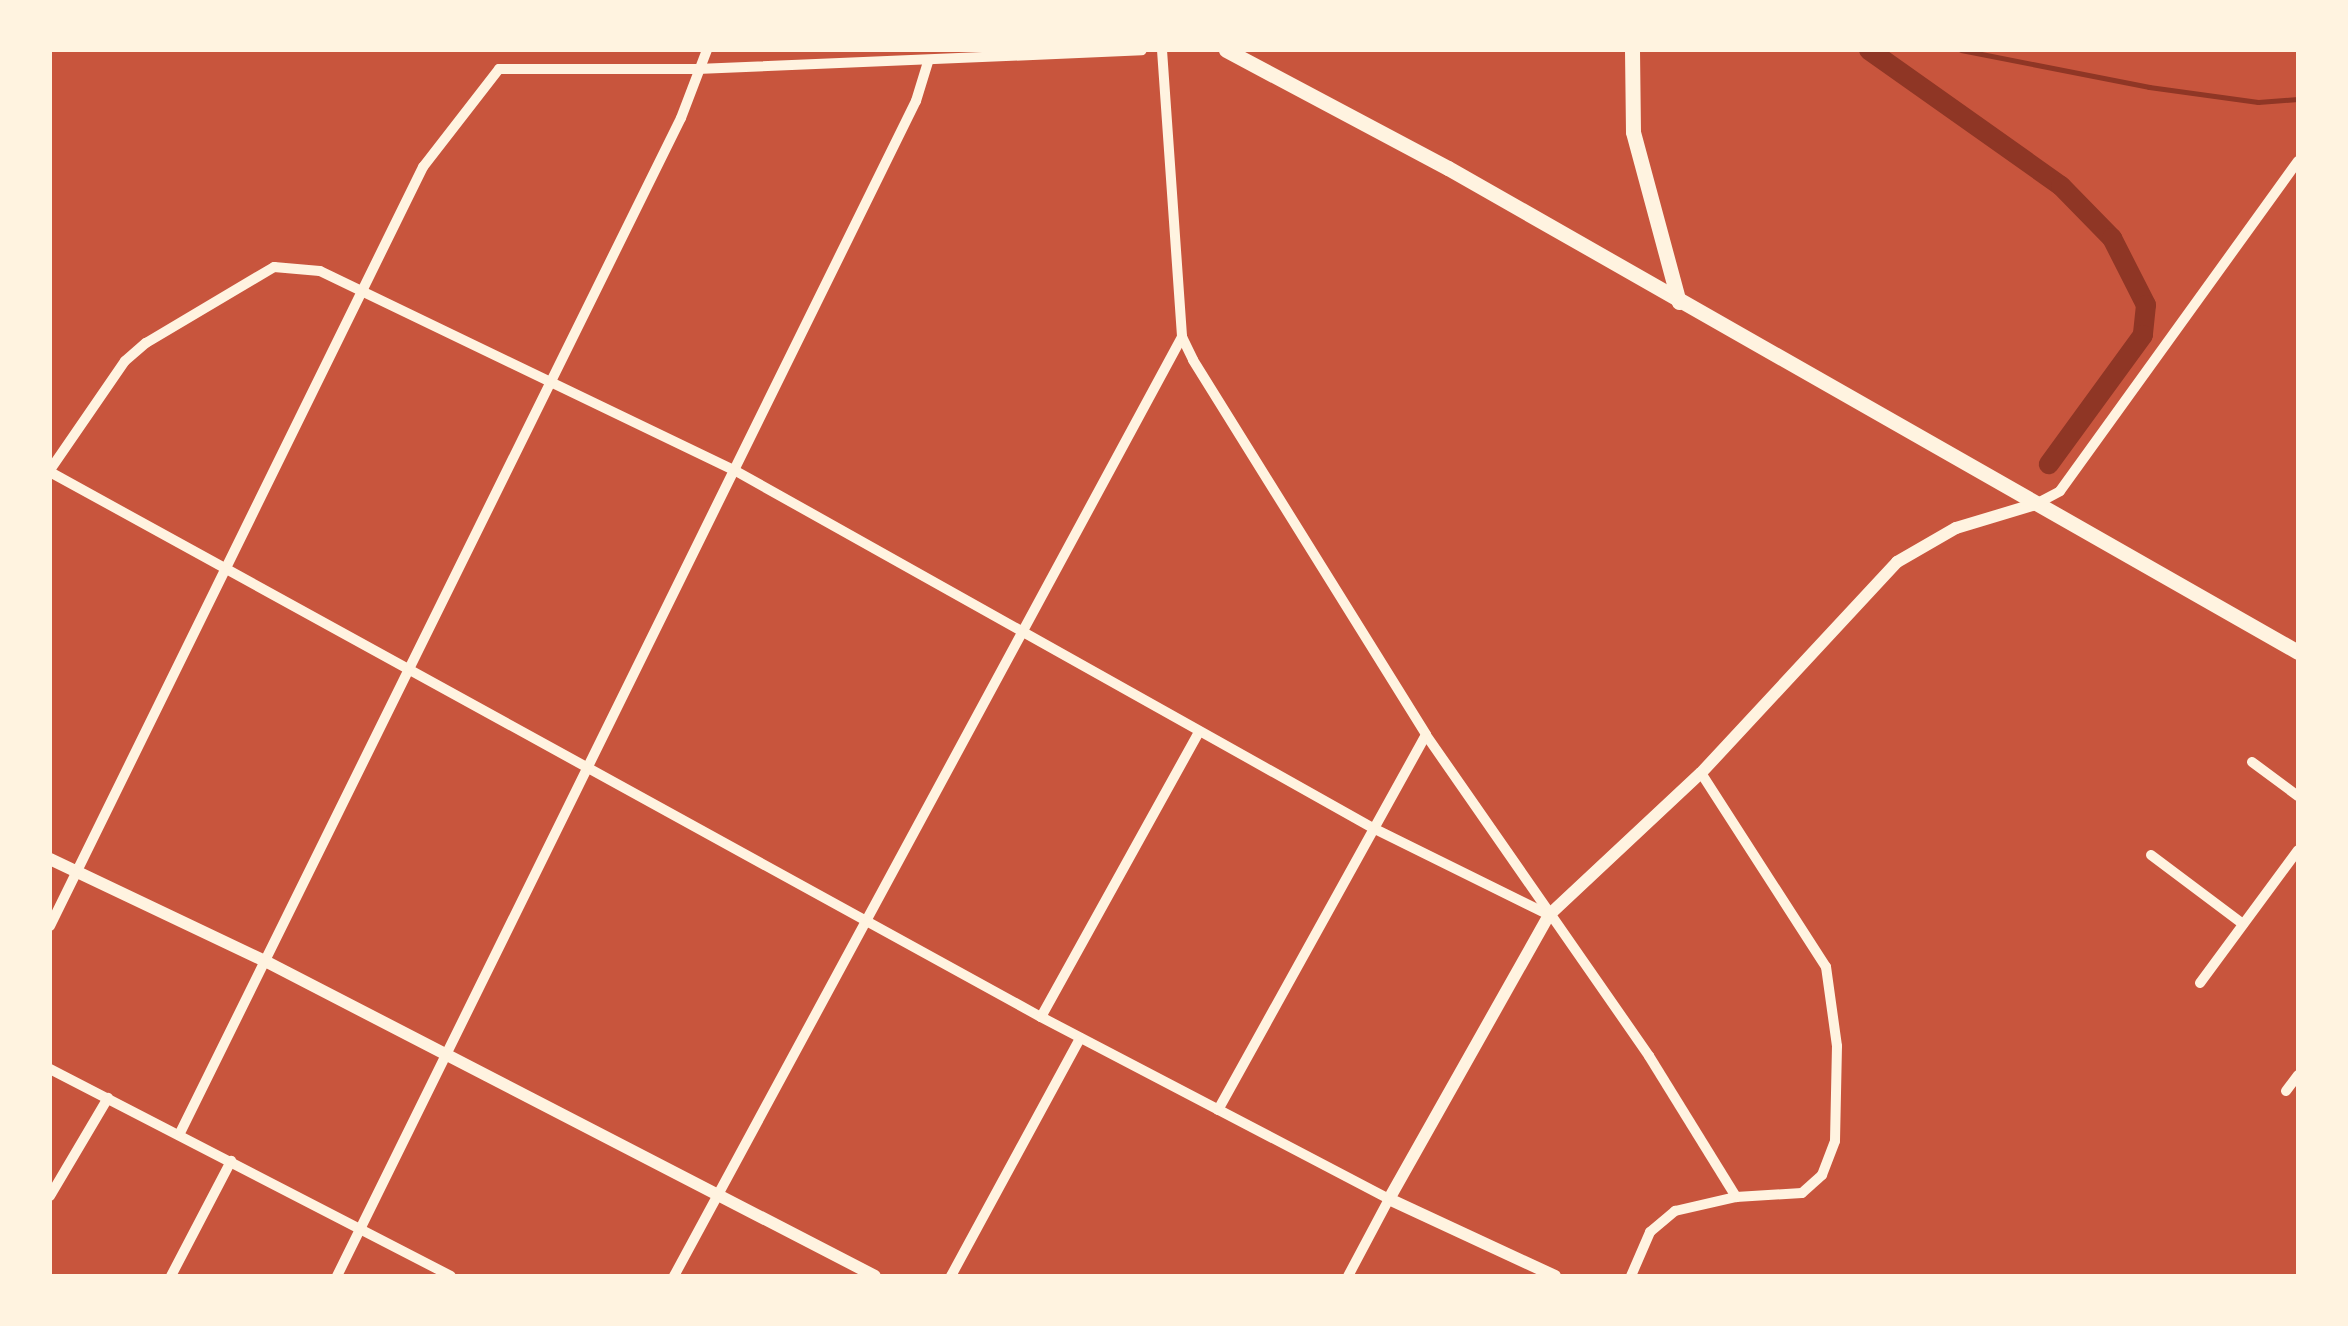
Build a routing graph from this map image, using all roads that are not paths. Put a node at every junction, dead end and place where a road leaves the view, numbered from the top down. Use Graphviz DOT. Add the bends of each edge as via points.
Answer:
graph roads {
  1 [pos="707,50"];
  2 [pos="1142,50"];
  3 [pos="1162,50"];
  4 [pos="1226,50"];
  5 [pos="1632,50"];
  6 [pos="928,62"];
  7 [pos="696,69"];
  8 [pos="2298,161"];
  9 [pos="360,290"];
  10 [pos="1678,302"];
  11 [pos="1182,337"];
  12 [pos="552,380"];
  13 [pos="734,470"];
  14 [pos="50,471"];
  15 [pos="2036,504"];
  16 [pos="222,566"];
  17 [pos="1026,630"];
  18 [pos="2298,652"];
  19 [pos="408,668"];
  20 [pos="1199,732"];
  21 [pos="1426,735"];
  22 [pos="2252,762"];
  23 [pos="589,768"];
  24 [pos="1701,773"];
  25 [pos="2298,796"];
  26 [pos="1373,828"];
  27 [pos="2298,850"];
  28 [pos="2151,854"];
  29 [pos="50,858"];
  30 [pos="76,872"];
  31 [pos="1548,915"];
  32 [pos="867,923"];
  33 [pos="2244,924"];
  34 [pos="50,926"];
  35 [pos="267,962"];
  36 [pos="2200,983"];
  37 [pos="1041,1017"];
  38 [pos="1080,1038"];
  39 [pos="450,1056"];
  40 [pos="50,1068"];
  41 [pos="2298,1075"];
  42 [pos="2286,1091"];
  43 [pos="108,1098"];
  44 [pos="1218,1110"];
  45 [pos="179,1134"];
  46 [pos="232,1161"];
  47 [pos="719,1195"];
  48 [pos="50,1196"];
  49 [pos="1736,1196"];
  50 [pos="1389,1199"];
  51 [pos="363,1228"];
  52 [pos="171,1276"];
  53 [pos="337,1276"];
  54 [pos="450,1276"];
  55 [pos="674,1276"];
  56 [pos="876,1276"];
  57 [pos="951,1276"];
  58 [pos="1348,1276"];
  59 [pos="1555,1276"];
  60 [pos="1631,1276"];
  1 -- 7 [label="street"];
  2 -- 6 [label="street"];
  3 -- 11 [label="street"];
  4 -- 10 [label="main road" via="1289,78"];
  5 -- 10 [label="main road" via="1634,132"];
  6 -- 7 [label="street"];
  6 -- 13 [label="street" via="916,100"];
  7 -- 9 [label="street" via="498,69 424,167"];
  7 -- 12 [label="street" via="682,118"];
  8 -- 15 [label="street" via="2060,491"];
  9 -- 12 [label="street"];
  9 -- 14 [label="street" via="297,264 240,285 125,361"];
  9 -- 16 [label="street"];
  10 -- 15 [label="main road"];
  11 -- 17 [label="street"];
  11 -- 21 [label="street"];
  12 -- 13 [label="street"];
  12 -- 19 [label="street"];
  13 -- 17 [label="street"];
  13 -- 23 [label="street"];
  14 -- 16 [label="street"];
  15 -- 18 [label="main road"];
  15 -- 24 [label="street" via="1956,528 1897,562"];
  16 -- 19 [label="street"];
  16 -- 30 [label="street"];
  17 -- 20 [label="street"];
  17 -- 32 [label="street"];
  19 -- 23 [label="street"];
  19 -- 35 [label="street"];
  20 -- 26 [label="street"];
  20 -- 37 [label="street"];
  21 -- 26 [label="street"];
  21 -- 31 [label="street"];
  22 -- 25 [label="street"];
  23 -- 32 [label="street"];
  23 -- 39 [label="street"];
  24 -- 31 [label="street"];
  24 -- 49 [label="street" via="1812,939 1835,1008 1840,1102 1822,1175 1802,1193"];
  26 -- 31 [label="street"];
  26 -- 44 [label="street"];
  27 -- 33 [label="street"];
  28 -- 33 [label="street"];
  29 -- 30 [label="street"];
  30 -- 34 [label="street"];
  30 -- 35 [label="street"];
  31 -- 49 [label="street" via="1723,1167"];
  31 -- 50 [label="street"];
  32 -- 37 [label="street"];
  32 -- 47 [label="street"];
  33 -- 36 [label="street"];
  35 -- 39 [label="street"];
  35 -- 45 [label="street"];
  37 -- 38 [label="street"];
  38 -- 44 [label="street"];
  38 -- 57 [label="street"];
  39 -- 47 [label="street"];
  39 -- 51 [label="street"];
  40 -- 43 [label="street"];
  41 -- 42 [label="street"];
  43 -- 45 [label="street"];
  43 -- 48 [label="street"];
  44 -- 50 [label="street"];
  45 -- 46 [label="street"];
  46 -- 51 [label="street"];
  46 -- 52 [label="street"];
  47 -- 55 [label="street"];
  47 -- 56 [label="street"];
  49 -- 60 [label="street" via="1675,1211 1650,1232"];
  50 -- 58 [label="street"];
  50 -- 59 [label="street"];
  51 -- 53 [label="street"];
  51 -- 54 [label="street"];
}
